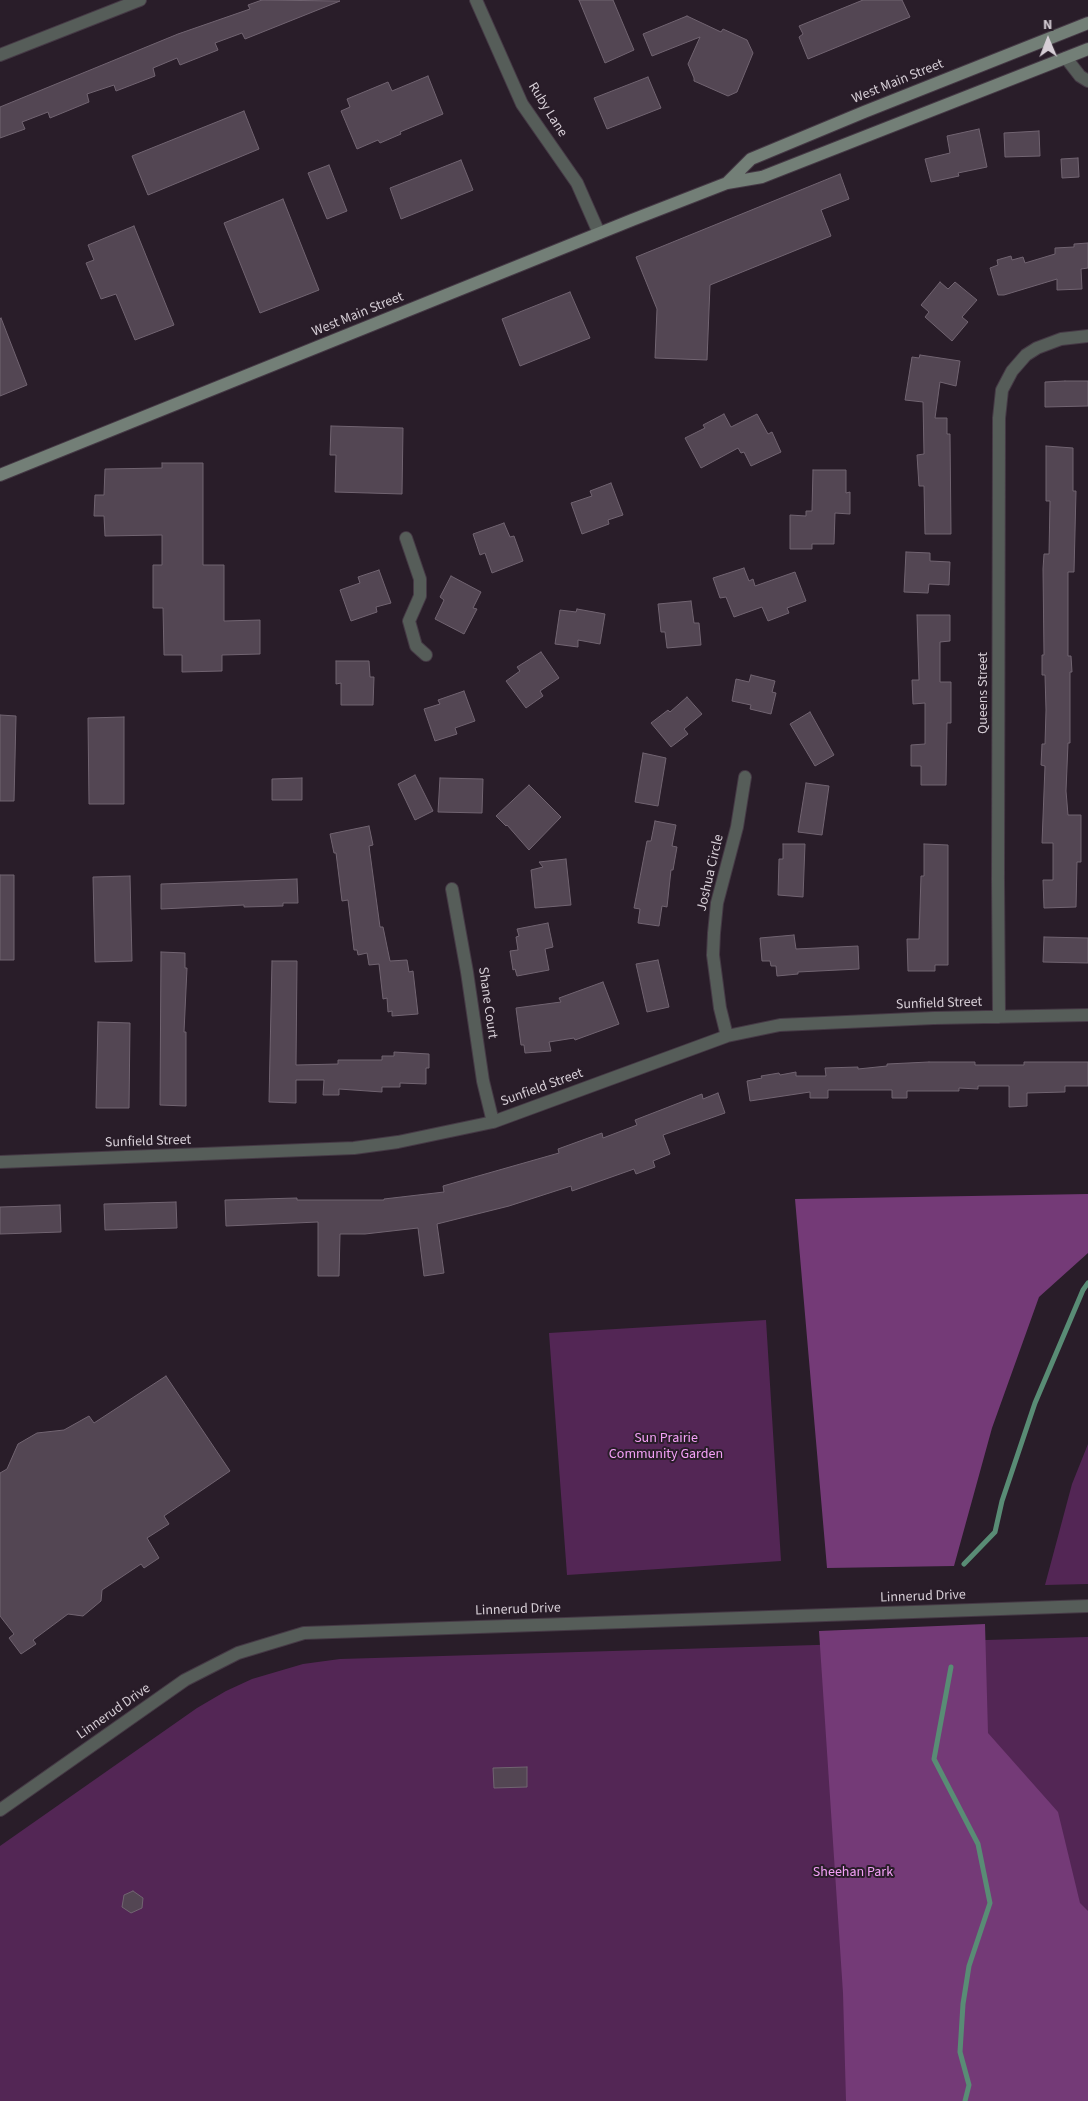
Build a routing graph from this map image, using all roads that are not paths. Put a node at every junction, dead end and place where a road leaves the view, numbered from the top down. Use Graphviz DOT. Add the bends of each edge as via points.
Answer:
graph roads {
  1 [pos="140,0"];
  2 [pos="476,0"];
  3 [pos="1088,23"];
  4 [pos="1088,49"];
  5 [pos="0,55"];
  6 [pos="1066,58"];
  7 [pos="1088,81"];
  8 [pos="727,183"];
  9 [pos="599,233"];
  10 [pos="1088,336"];
  11 [pos="0,475"];
  12 [pos="406,538"];
  13 [pos="426,655"];
  14 [pos="745,777"];
  15 [pos="452,889"];
  16 [pos="1088,1015"];
  17 [pos="999,1017"];
  18 [pos="727,1036"];
  19 [pos="492,1122"];
  20 [pos="0,1162"];
  21 [pos="1088,1606"];
  22 [pos="0,1810"];
  1 -- 5 [label="street"];
  2 -- 9 [label="street, Ruby Lane" via="522,104 577,183"];
  3 -- 8 [label="main road, West Main Street" via="751,159"];
  4 -- 6 [label="main road, West Main Street"];
  6 -- 7 [label="street"];
  6 -- 8 [label="main road, West Main Street" via="762,177"];
  8 -- 9 [label="main road, West Main Street"];
  9 -- 11 [label="main road, West Main Street"];
  10 -- 17 [label="street, Queens Street" via="1061,339 1037,348 1012,371 1002,390 999,418"];
  12 -- 13 [label="street" via="420,579 420,596 409,621 416,646"];
  14 -- 18 [label="street, Joshua Circle" via="737,827 717,903 714,933 713,955"];
  15 -- 19 [label="street, Shane Court"];
  16 -- 17 [label="street, Sunfield Street"];
  17 -- 18 [label="street, Sunfield Street" via="780,1024"];
  18 -- 19 [label="street, Sunfield Street"];
  19 -- 20 [label="street, Sunfield Street" via="354,1148"];
  21 -- 22 [label="street, Linnerud Drive" via="304,1633 238,1653 185,1680"];
}
